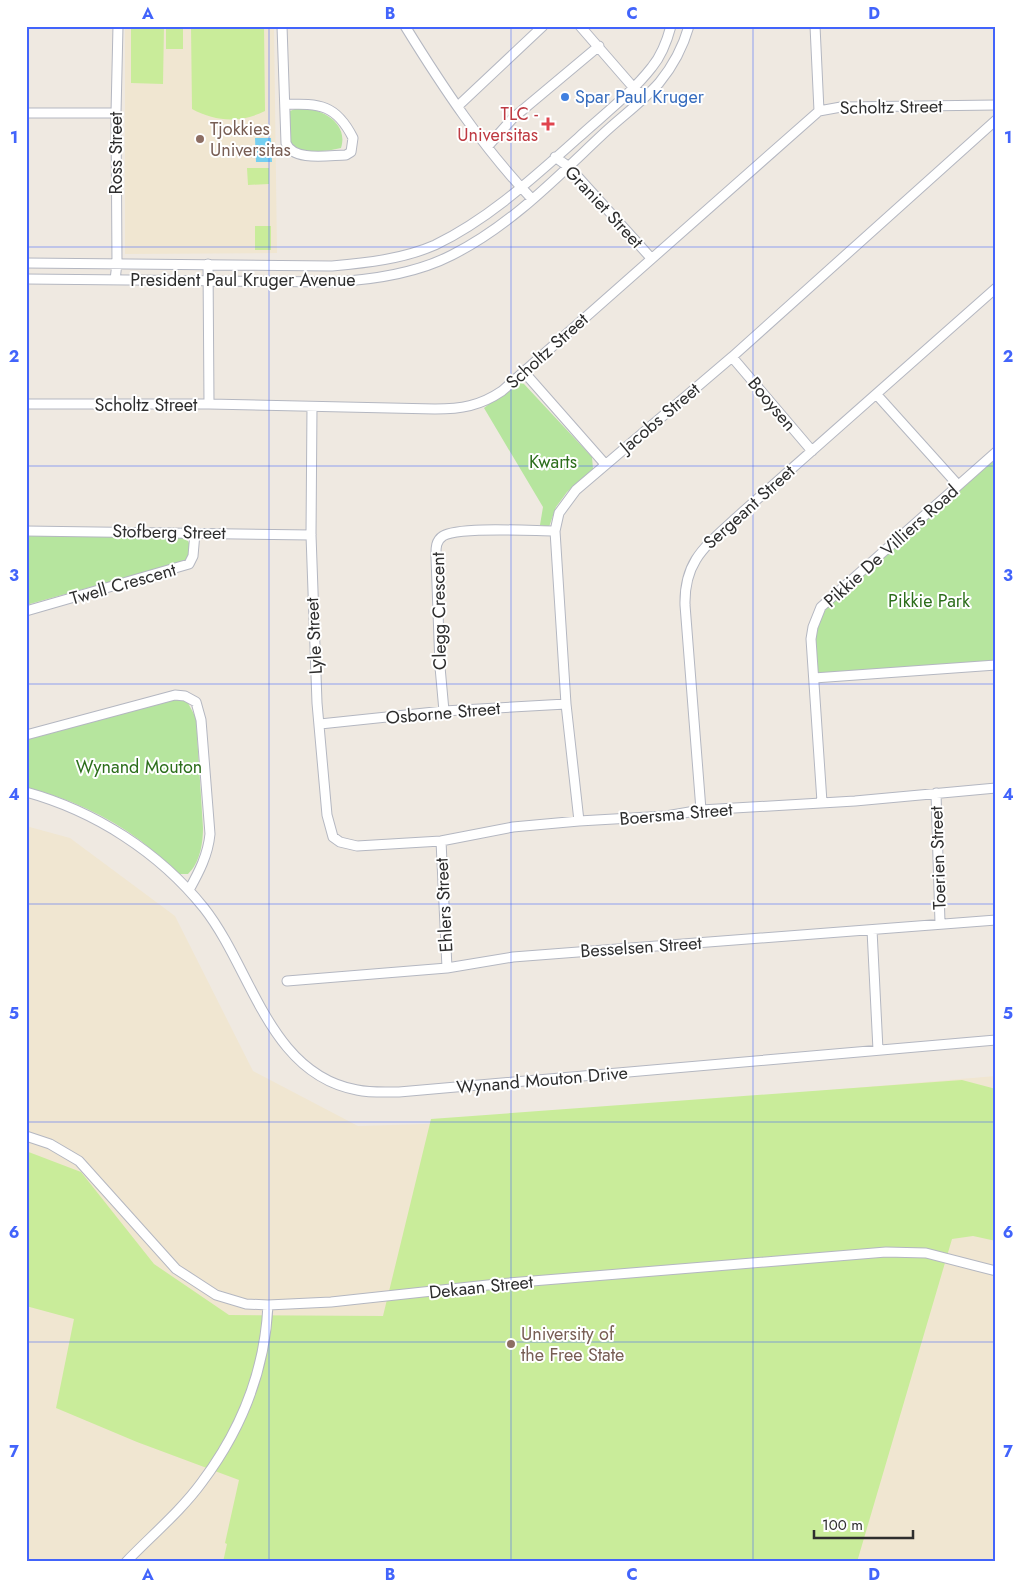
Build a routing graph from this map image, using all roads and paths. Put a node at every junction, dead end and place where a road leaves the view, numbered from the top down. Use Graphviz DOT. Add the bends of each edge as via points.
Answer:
graph roads {
  1 [pos="118,26"];
  2 [pos="282,26"];
  3 [pos="405,26"];
  4 [pos="543,26"];
  5 [pos="580,26"];
  6 [pos="671,26"];
  7 [pos="689,26"];
  8 [pos="815,26"];
  9 [pos="599,46"];
  10 [pos="633,87"];
  11 [pos="645,96"];
  12 [pos="286,104"];
  13 [pos="993,105"];
  14 [pos="458,106"];
  15 [pos="818,110"];
  16 [pos="26,113"];
  17 [pos="116,113"];
  18 [pos="993,123"];
  19 [pos="488,146"];
  20 [pos="555,157"];
  21 [pos="569,167"];
  22 [pos="521,188"];
  23 [pos="532,200"];
  24 [pos="398,256"];
  25 [pos="651,258"];
  26 [pos="26,263"];
  27 [pos="117,263"];
  28 [pos="208,264"];
  29 [pos="403,272"];
  30 [pos="26,279"];
  31 [pos="115,280"];
  32 [pos="208,281"];
  33 [pos="996,288"];
  34 [pos="732,357"];
  35 [pos="524,372"];
  36 [pos="877,395"];
  37 [pos="26,404"];
  38 [pos="209,404"];
  39 [pos="312,407"];
  40 [pos="812,451"];
  41 [pos="996,452"];
  42 [pos="605,464"];
  43 [pos="958,485"];
  44 [pos="26,531"];
  45 [pos="555,531"];
  46 [pos="195,533"];
  47 [pos="311,535"];
  48 [pos="26,612"];
  49 [pos="996,664"];
  50 [pos="814,678"];
  51 [pos="566,704"];
  52 [pos="444,711"];
  53 [pos="320,724"];
  54 [pos="26,735"];
  55 [pos="996,788"];
  56 [pos="26,792"];
  57 [pos="936,793"];
  58 [pos="822,802"];
  59 [pos="701,810"];
  60 [pos="579,821"];
  61 [pos="441,841"];
  62 [pos="357,846"];
  63 [pos="189,890"];
  64 [pos="996,920"];
  65 [pos="940,923"];
  66 [pos="872,930"];
  67 [pos="447,968"];
  68 [pos="287,981"];
  69 [pos="996,1040"];
  70 [pos="878,1050"];
  71 [pos="26,1136"];
  72 [pos="996,1271"];
  73 [pos="268,1306"];
  74 [pos="126,1562"];
  1 -- 17 [label="street, Ross Street"];
  2 -- 12 [label="street"];
  3 -- 14 [label="street"];
  4 -- 14 [label="street"];
  5 -- 9 [label="street"];
  6 -- 10 [label="street, President Paul Kruger Avenue" via="667,44"];
  7 -- 11 [label="street, President Paul Kruger Avenue" via="681,51"];
  8 -- 15 [label="street"];
  9 -- 10 [label="street"];
  9 -- 19 [label="street" via="514,118"];
  10 -- 11 [label="street"];
  10 -- 20 [label="street, President Paul Kruger Avenue"];
  11 -- 21 [label="street, President Paul Kruger Avenue"];
  12 -- 12 [label="street" via="286,143 290,152 302,155 346,155 351,152 354,143 351,134 325,106"];
  13 -- 15 [label="street, Scholtz Street"];
  13 -- 18 [label="street"];
  14 -- 19 [label="street"];
  15 -- 25 [label="street, Scholtz Street"];
  16 -- 17 [label="street"];
  17 -- 27 [label="street, Ross Street"];
  18 -- 34 [label="street, Jacobs Street"];
  19 -- 22 [label="street"];
  20 -- 21 [label="street, Graniet Street"];
  20 -- 22 [label="street, President Paul Kruger Avenue"];
  21 -- 23 [label="street, President Paul Kruger Avenue"];
  21 -- 25 [label="street, Graniet Street"];
  22 -- 23 [label="street"];
  22 -- 24 [label="street, President Paul Kruger Avenue" via="455,235"];
  23 -- 29 [label="street, President Paul Kruger Avenue" via="498,227 451,256 417,270"];
  24 -- 28 [label="street, President Paul Kruger Avenue" via="332,266"];
  24 -- 29 [label="street"];
  25 -- 35 [label="street, Scholtz Street"];
  26 -- 27 [label="street, President Paul Kruger Avenue"];
  27 -- 28 [label="street, President Paul Kruger Avenue"];
  27 -- 31 [label="street, Ross Street"];
  28 -- 32 [label="street"];
  29 -- 32 [label="street, President Paul Kruger Avenue" via="331,282"];
  30 -- 31 [label="street, President Paul Kruger Avenue"];
  31 -- 32 [label="street, President Paul Kruger Avenue"];
  32 -- 38 [label="street"];
  33 -- 36 [label="street, Sergeant Street"];
  34 -- 40 [label="street, Booysen"];
  34 -- 42 [label="street, Jacobs Street"];
  35 -- 39 [label="street, Scholtz Street" via="488,400 470,407"];
  35 -- 42 [label="street"];
  36 -- 40 [label="street, Sergeant Street"];
  36 -- 43 [label="street"];
  37 -- 38 [label="street, Scholtz Street"];
  38 -- 39 [label="street, Scholtz Street"];
  39 -- 47 [label="street, Lyle Street"];
  40 -- 59 [label="street, Sergeant Street" via="700,551 688,571 685,616"];
  41 -- 43 [label="street, Pikkie De Villiers Road"];
  42 -- 45 [label="street, Jacobs Street" via="567,501 559,513"];
  43 -- 50 [label="street, Pikkie De Villiers Road" via="821,607 811,639"];
  44 -- 46 [label="street, Stofberg Street"];
  45 -- 51 [label="street, Jacobs Street"];
  45 -- 52 [label="street, Clegg Crescent" via="450,533 441,537 436,545"];
  46 -- 47 [label="street, Stofberg Street"];
  46 -- 48 [label="street, Twell Crescent" via="189,564"];
  47 -- 53 [label="street, Lyle Street"];
  49 -- 50 [label="street"];
  50 -- 58 [label="street, Pikkie De Villiers Road"];
  51 -- 52 [label="street, Osborne Street"];
  51 -- 60 [label="street, Jacobs Street"];
  52 -- 53 [label="street, Osborne Street"];
  53 -- 62 [label="street, Lyle Street" via="330,829 340,842"];
  54 -- 63 [label="street" via="175,695 196,702 201,720 210,834 208,852"];
  55 -- 57 [label="street, Boersma Street"];
  56 -- 63 [label="street, Wynand Mouton Drive" via="82,812 116,831 157,860"];
  57 -- 58 [label="street, Boersma Street"];
  57 -- 65 [label="street, Toerien Street"];
  58 -- 59 [label="street, Boersma Street"];
  59 -- 60 [label="street, Boersma Street" via="666,816"];
  60 -- 61 [label="street, Boersma Street" via="513,827"];
  61 -- 62 [label="street, Boersma Street"];
  61 -- 67 [label="street, Ehlers Street"];
  63 -- 70 [label="street, Wynand Mouton Drive" via="231,948 282,1042 320,1076 357,1090 399,1092"];
  64 -- 65 [label="street, Besselsen Street"];
  65 -- 66 [label="street, Besselsen Street"];
  66 -- 67 [label="street, Besselsen Street" via="513,957"];
  66 -- 70 [label="street"];
  67 -- 68 [label="street, Besselsen Street"];
  69 -- 70 [label="street, Wynand Mouton Drive"];
  71 -- 73 [label="street, Dekaan Street" via="50,1144 79,1161 160,1254 193,1282 231,1301"];
  72 -- 73 [label="street, Dekaan Street" via="926,1252 886,1252"];
  73 -- 74 [label="street" via="259,1371 232,1436 202,1482"];
}
